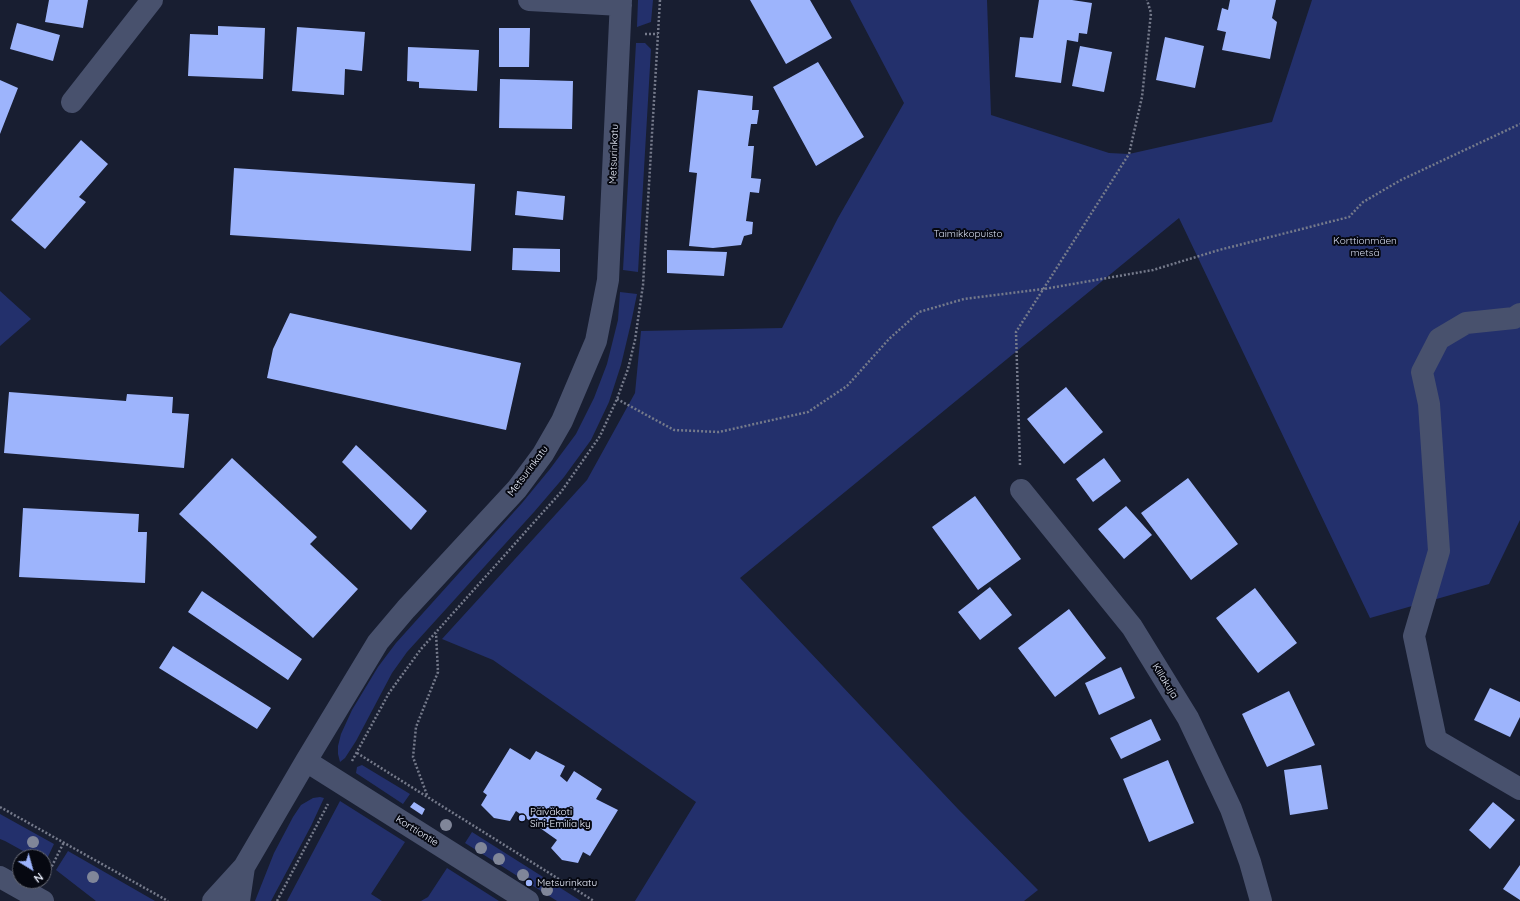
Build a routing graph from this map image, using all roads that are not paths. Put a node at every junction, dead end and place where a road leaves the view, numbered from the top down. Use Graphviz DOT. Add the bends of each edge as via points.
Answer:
graph roads {
  1 [pos="152,0"];
  2 [pos="530,0"];
  3 [pos="621,2"];
  4 [pos="72,102"];
  5 [pos="1520,314"];
  6 [pos="1021,490"];
  7 [pos="306,761"];
  8 [pos="1516,786"];
  9 [pos="244,867"];
  10 [pos="0,878"];
  11 [pos="43,901"];
  12 [pos="213,901"];
  13 [pos="239,901"];
  14 [pos="528,901"];
  15 [pos="1261,901"];
  1 -- 4 [label="street"];
  2 -- 3 [label="street"];
  3 -- 7 [label="street, Metsurinkatu" via="608,280 596,341 578,385 543,454 517,489 378,642"];
  5 -- 8 [label="street" via="1514,318 1466,323 1439,339 1422,372 1429,404 1439,551 1414,636 1436,740"];
  6 -- 15 [label="street, Kiilakuja" via="1132,627 1188,718 1231,809"];
  7 -- 9 [label="street, Metsurinkatu"];
  7 -- 14 [label="street, Korttiontie"];
  9 -- 12 [label="street, Metsurinkatu"];
  9 -- 13 [label="street, Metsurinkatu"];
  10 -- 11 [label="street"];
}
